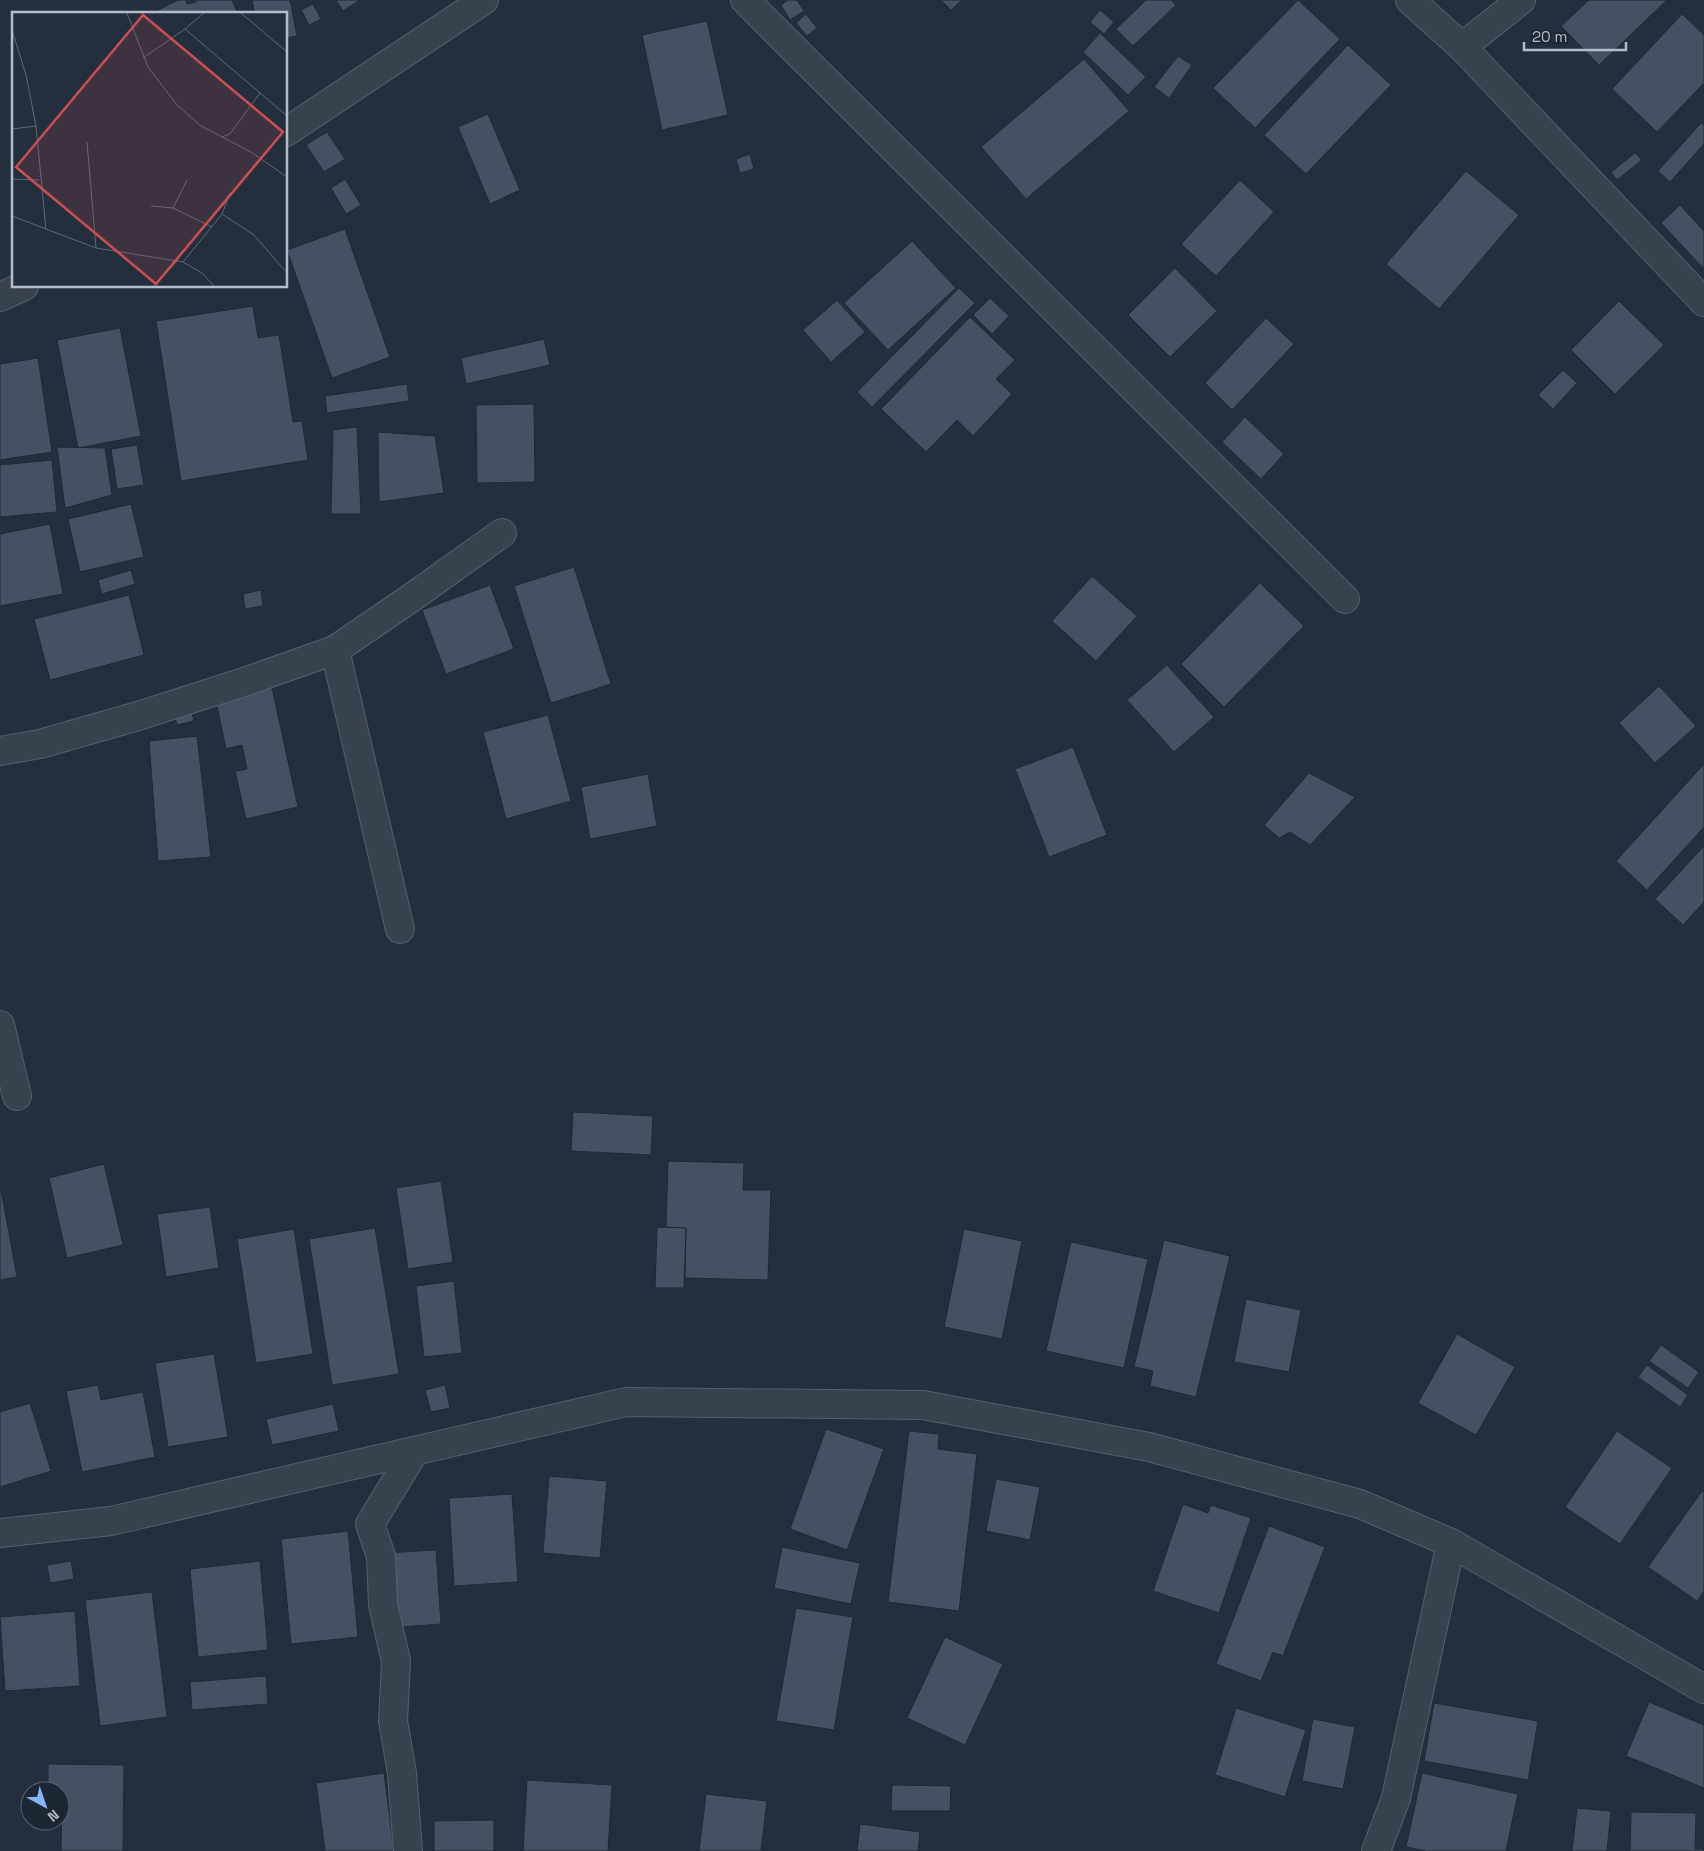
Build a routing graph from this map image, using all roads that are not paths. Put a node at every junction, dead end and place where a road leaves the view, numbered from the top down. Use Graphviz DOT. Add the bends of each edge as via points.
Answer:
graph roads {
  1 [pos="484,0"];
  2 [pos="745,0"];
  3 [pos="1410,0"];
  4 [pos="1521,0"];
  5 [pos="1462,47"];
  6 [pos="288,131"];
  7 [pos="20,288"];
  8 [pos="0,297"];
  9 [pos="1704,302"];
  10 [pos="502,533"];
  11 [pos="1344,599"];
  12 [pos="334,650"];
  13 [pos="0,751"];
  14 [pos="400,929"];
  15 [pos="0,1025"];
  16 [pos="17,1096"];
  17 [pos="414,1452"];
  18 [pos="0,1533"];
  19 [pos="1451,1543"];
  20 [pos="1704,1689"];
  21 [pos="408,1851"];
  22 [pos="1376,1851"];
  1 -- 6 [label="street"];
  2 -- 11 [label="street"];
  3 -- 5 [label="street"];
  4 -- 5 [label="street"];
  5 -- 9 [label="street"];
  7 -- 8 [label="street"];
  10 -- 12 [label="street"];
  12 -- 13 [label="street" via="138,716 40,744"];
  12 -- 14 [label="street"];
  15 -- 16 [label="street"];
  17 -- 18 [label="street" via="111,1521"];
  17 -- 19 [label="street" via="626,1402 923,1405 1149,1447 1360,1504"];
  17 -- 21 [label="street" via="370,1524 381,1556 383,1605 396,1660 393,1721 402,1773"];
  19 -- 20 [label="street"];
  19 -- 22 [label="street" via="1396,1798"];
}
